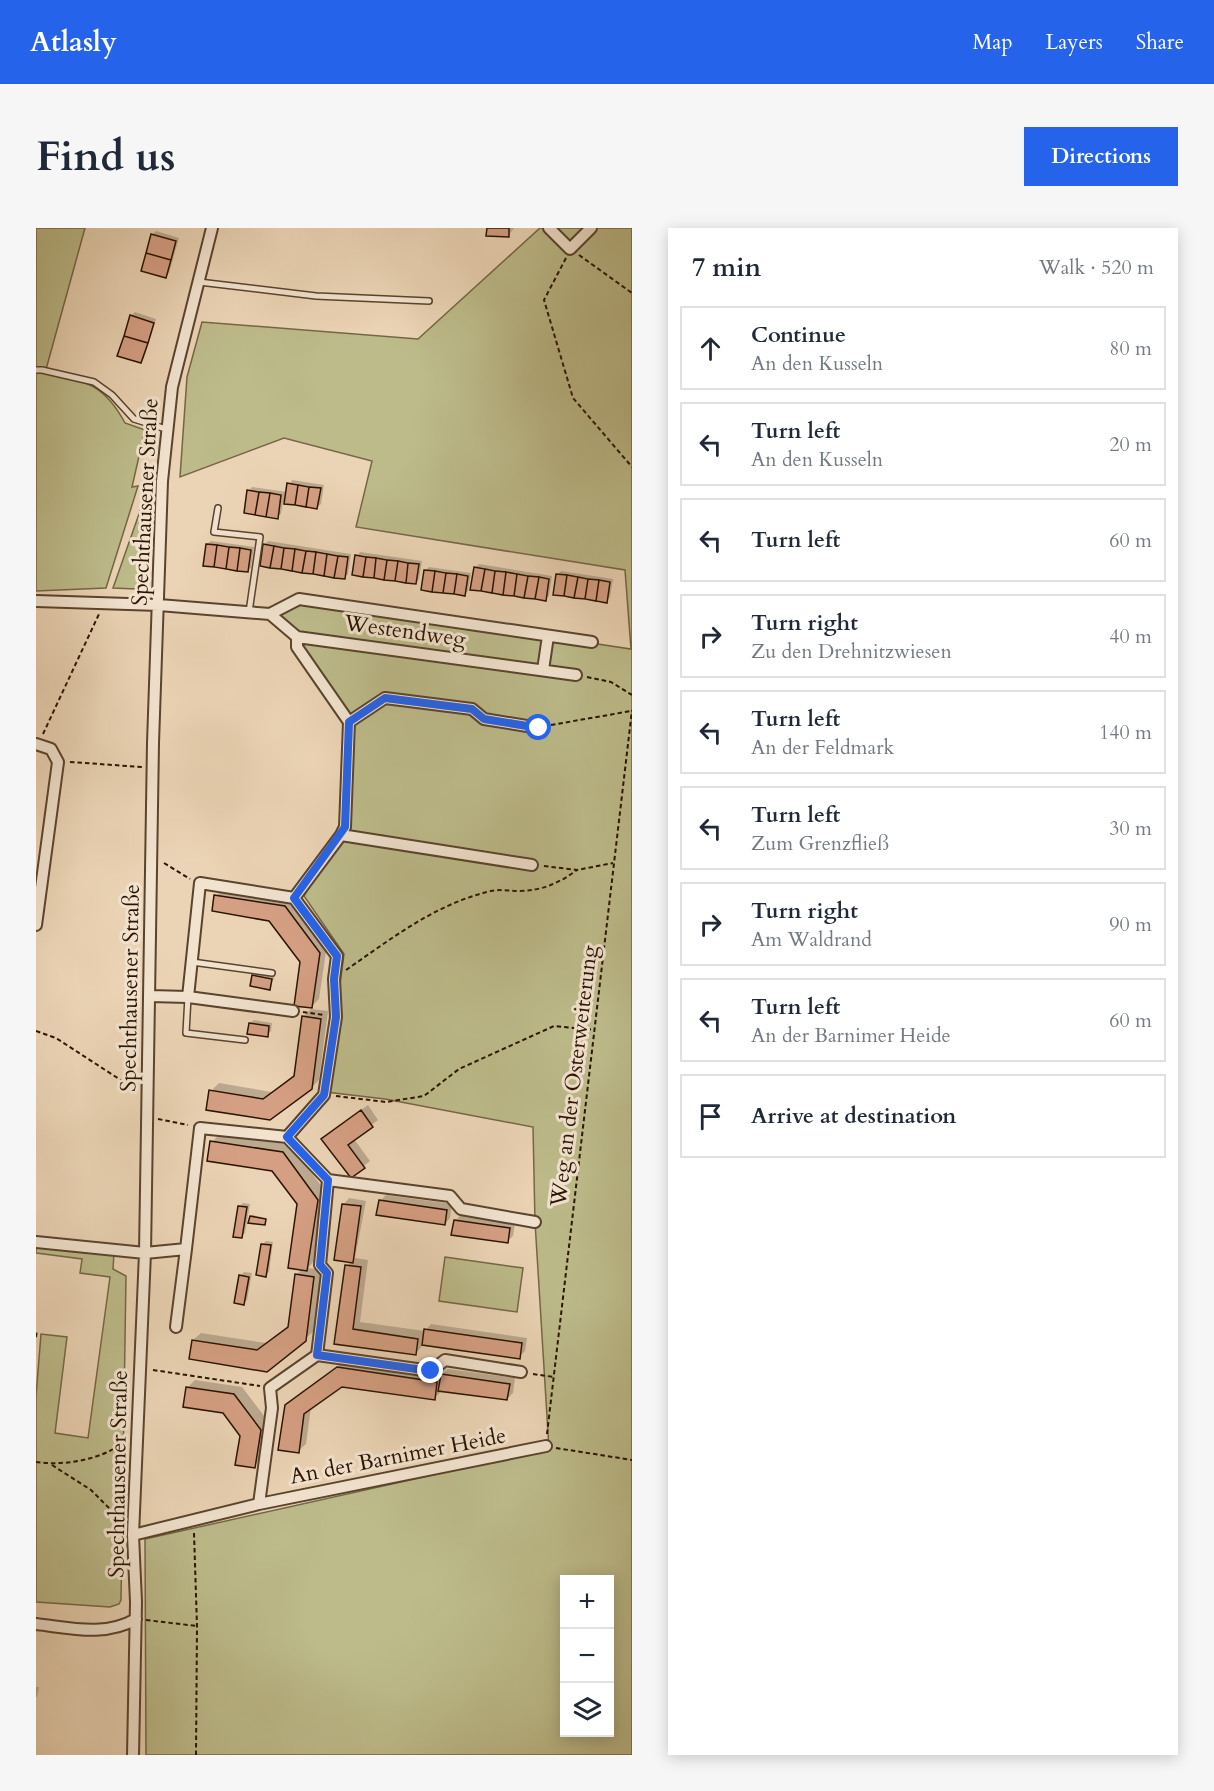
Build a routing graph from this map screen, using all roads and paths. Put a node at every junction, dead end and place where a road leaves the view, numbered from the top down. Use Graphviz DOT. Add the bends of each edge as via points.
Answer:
graph roads {
  1 [pos="212,228"];
  2 [pos="549,228"];
  3 [pos="591,228"];
  4 [pos="570,249"];
  5 [pos="199,282"];
  6 [pos="632,292"];
  7 [pos="429,301"];
  8 [pos="36,370"];
  9 [pos="166,429"];
  10 [pos="632,467"];
  11 [pos="218,508"];
  12 [pos="36,601"];
  13 [pos="104,604"];
  14 [pos="159,605"];
  15 [pos="249,612"];
  16 [pos="270,614"];
  17 [pos="548,636"];
  18 [pos="297,637"];
  19 [pos="592,642"];
  20 [pos="543,670"];
  21 [pos="576,675"];
  22 [pos="632,694"];
  23 [pos="632,710"];
  24 [pos="349,722"];
  25 [pos="539,728"];
  26 [pos="36,742"];
  27 [pos="58,762"];
  28 [pos="153,768"];
  29 [pos="341,835"];
  30 [pos="152,855"];
  31 [pos="614,863"];
  32 [pos="532,864"];
  33 [pos="577,870"];
  34 [pos="200,883"];
  35 [pos="294,898"];
  36 [pos="36,925"];
  37 [pos="192,962"];
  38 [pos="272,973"];
  39 [pos="334,979"];
  40 [pos="150,996"];
  41 [pos="188,997"];
  42 [pos="293,1011"];
  43 [pos="336,1017"];
  44 [pos="595,1030"];
  45 [pos="36,1031"];
  46 [pos="245,1040"];
  47 [pos="324,1095"];
  48 [pos="147,1098"];
  49 [pos="147,1117"];
  50 [pos="200,1128"];
  51 [pos="287,1137"];
  52 [pos="328,1180"];
  53 [pos="535,1222"];
  54 [pos="36,1242"];
  55 [pos="186,1249"];
  56 [pos="145,1252"];
  57 [pos="176,1327"];
  58 [pos="37,1330"];
  59 [pos="36,1337"];
  60 [pos="317,1355"];
  61 [pos="138,1369"];
  62 [pos="521,1372"];
  63 [pos="554,1377"];
  64 [pos="270,1388"];
  65 [pos="136,1430"];
  66 [pos="546,1446"];
  67 [pos="632,1460"];
  68 [pos="36,1462"];
  69 [pos="52,1464"];
  70 [pos="259,1504"];
  71 [pos="193,1520"];
  72 [pos="133,1534"];
  73 [pos="136,1619"];
  74 [pos="36,1624"];
  75 [pos="197,1626"];
  76 [pos="133,1755"];
  77 [pos="196,1755"];
  1 -- 5 [label="street, Spechthausener Straße"];
  2 -- 4 [label="street"];
  3 -- 4 [label="street"];
  4 -- 6 [label="path"];
  4 -- 10 [label="path" via="544,300 573,398"];
  5 -- 7 [label="lane" via="316,296"];
  5 -- 9 [label="street, Spechthausener Straße" via="172,387"];
  8 -- 9 [label="lane" via="94,382 134,419"];
  9 -- 14 [label="street, Spechthausener Straße"];
  11 -- 15 [label="lane" via="214,532 260,537"];
  12 -- 13 [label="street"];
  13 -- 14 [label="street"];
  13 -- 26 [label="path"];
  14 -- 15 [label="street"];
  14 -- 28 [label="street, Spechthausener Straße"];
  15 -- 16 [label="street"];
  16 -- 17 [label="street, Westendweg" via="299,599"];
  16 -- 18 [label="street"];
  17 -- 19 [label="street, Westendweg"];
  17 -- 20 [label="street"];
  18 -- 20 [label="street, Westendweg"];
  18 -- 24 [label="street" via="297,648"];
  20 -- 21 [label="street, Westendweg"];
  21 -- 22 [label="path" via="610,682"];
  23 -- 25 [label="path"];
  23 -- 31 [label="path, Weg an der Osterweiterung"];
  24 -- 25 [label="street" via="385,698 472,709 484,719"];
  24 -- 29 [label="street" via="345,827"];
  26 -- 27 [label="street" via="51,749"];
  27 -- 28 [label="path"];
  27 -- 36 [label="street"];
  28 -- 30 [label="street, Spechthausener Straße"];
  29 -- 32 [label="street"];
  29 -- 35 [label="street"];
  30 -- 34 [label="path"];
  30 -- 40 [label="street, Spechthausener Straße"];
  31 -- 33 [label="path"];
  31 -- 44 [label="path, Weg an der Osterweiterung"];
  32 -- 33 [label="path"];
  33 -- 39 [label="path" via="556,885 493,891 454,903 422,918"];
  34 -- 35 [label="street"];
  34 -- 37 [label="street"];
  35 -- 39 [label="street" via="337,956"];
  37 -- 38 [label="lane"];
  37 -- 41 [label="street"];
  39 -- 43 [label="street"];
  40 -- 41 [label="street"];
  40 -- 48 [label="street, Spechthausener Straße"];
  41 -- 42 [label="street"];
  41 -- 46 [label="lane" via="186,1032"];
  42 -- 43 [label="path"];
  43 -- 47 [label="street"];
  44 -- 47 [label="path" via="554,1026 459,1069 424,1096 386,1102"];
  44 -- 63 [label="path, Weg an der Osterweiterung"];
  45 -- 48 [label="path" via="56,1038"];
  47 -- 51 [label="street"];
  48 -- 49 [label="street, Spechthausener Straße"];
  49 -- 50 [label="path"];
  49 -- 56 [label="street, Spechthausener Straße"];
  50 -- 51 [label="street"];
  50 -- 55 [label="street"];
  51 -- 52 [label="street"];
  52 -- 53 [label="street" via="450,1197 461,1209"];
  52 -- 60 [label="street" via="320,1265 327,1273"];
  54 -- 56 [label="street"];
  55 -- 56 [label="street"];
  55 -- 57 [label="street"];
  56 -- 61 [label="street, Spechthausener Straße"];
  58 -- 59 [label="path"];
  60 -- 62 [label="street" via="431,1371 445,1360"];
  60 -- 64 [label="street"];
  61 -- 64 [label="path"];
  61 -- 65 [label="street, Spechthausener Straße"];
  62 -- 63 [label="path"];
  63 -- 66 [label="path, Weg an der Osterweiterung"];
  64 -- 70 [label="street, An der Barnimer Heide" via="273,1408"];
  65 -- 69 [label="path" via="123,1444 99,1455"];
  65 -- 72 [label="street, Spechthausener Straße"];
  66 -- 67 [label="path"];
  66 -- 70 [label="street, An der Barnimer Heide"];
  68 -- 69 [label="path"];
  69 -- 72 [label="path" via="107,1504"];
  70 -- 71 [label="street, An der Barnimer Heide"];
  71 -- 72 [label="street, An der Barnimer Heide"];
  71 -- 75 [label="path"];
  72 -- 73 [label="street, Spechthausener Straße"];
  73 -- 74 [label="street" via="120,1628 90,1631"];
  73 -- 75 [label="path"];
  73 -- 76 [label="street, Spechthausener Straße"];
  75 -- 77 [label="path"];
}
